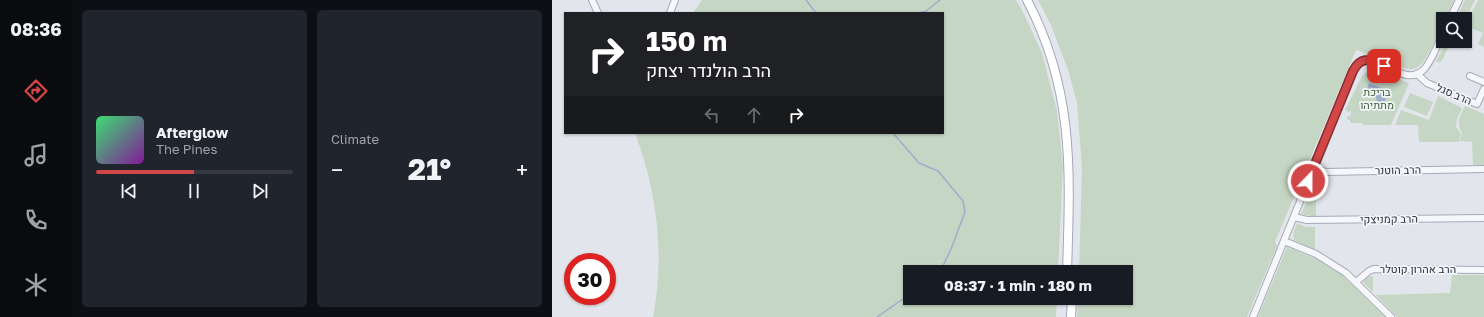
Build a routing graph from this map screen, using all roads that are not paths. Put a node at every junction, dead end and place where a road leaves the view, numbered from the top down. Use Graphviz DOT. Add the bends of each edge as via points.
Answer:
graph roads {
  1 [pos="592,0"];
  2 [pos="675,0"];
  3 [pos="1027,0"];
  4 [pos="1033,0"];
  5 [pos="1459,0"];
  6 [pos="598,12"];
  7 [pos="670,12"];
  8 [pos="1453,12"];
  9 [pos="1436,47"];
  10 [pos="1417,74"];
  11 [pos="1470,76"];
  12 [pos="1484,82"];
  13 [pos="1484,89"];
  14 [pos="1313,169"];
  15 [pos="1484,169"];
  16 [pos="1294,218"];
  17 [pos="1484,218"];
  18 [pos="1284,241"];
  19 [pos="1067,265"];
  20 [pos="1072,265"];
  21 [pos="1484,270"];
  22 [pos="1356,282"];
  23 [pos="1066,305"];
  24 [pos="1072,305"];
  25 [pos="1066,317"];
  26 [pos="1071,317"];
  27 [pos="1253,317"];
  28 [pos="1391,317"];
  1 -- 6 [label="street"];
  2 -- 7 [label="street"];
  3 -- 19 [label="main road" via="1047,43 1058,79 1065,118 1070,198"];
  4 -- 20 [label="main road" via="1055,52 1071,117 1075,198"];
  5 -- 8 [label="street"];
  9 -- 10 [label="street" via="1427,66"];
  10 -- 13 [label="street, הרב סגל" via="1427,83 1477,104"];
  10 -- 14 [label="street" via="1403,74 1374,62 1360,61 1353,71"];
  11 -- 12 [label="street, הרב סגל"];
  14 -- 15 [label="street, הרב הוטנר" via="1326,172"];
  14 -- 16 [label="street"];
  16 -- 17 [label="street, הרב קמניצקי"];
  16 -- 18 [label="street"];
  18 -- 22 [label="street" via="1325,259"];
  18 -- 27 [label="street"];
  21 -- 22 [label="street, הרב אהרון קוטלר" via="1374,269"];
  22 -- 28 [label="street"];
  23 -- 25 [label="main road"];
  24 -- 26 [label="main road"];
}
